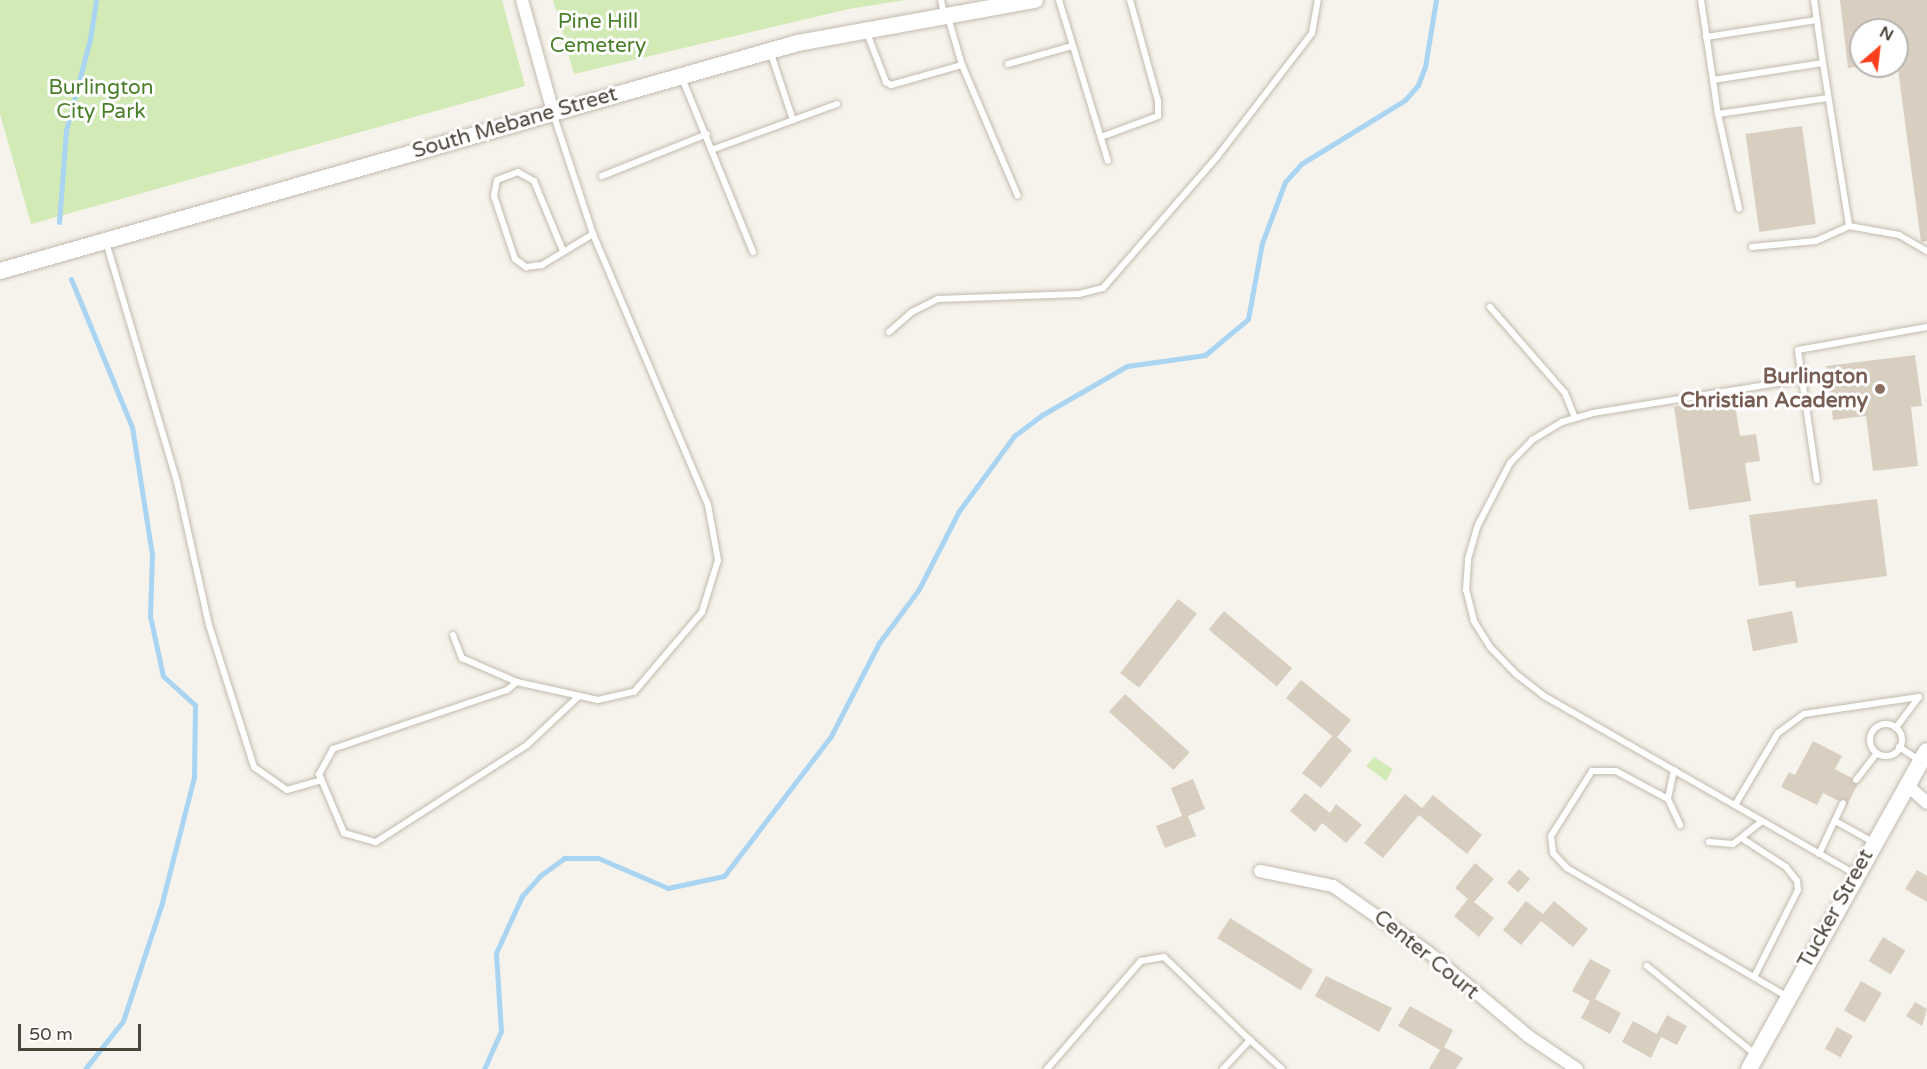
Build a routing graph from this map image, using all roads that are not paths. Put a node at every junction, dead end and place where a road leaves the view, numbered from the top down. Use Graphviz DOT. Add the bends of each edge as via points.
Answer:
graph roads {
  1 [pos="522,0"];
  2 [pos="1035,0"];
  3 [pos="1059,0"];
  4 [pos="1130,0"];
  5 [pos="1318,0"];
  6 [pos="1701,0"];
  7 [pos="1814,0"];
  8 [pos="944,10"];
  9 [pos="1817,20"];
  10 [pos="866,30"];
  11 [pos="1706,37"];
  12 [pos="1072,46"];
  13 [pos="769,50"];
  14 [pos="1823,63"];
  15 [pos="1008,64"];
  16 [pos="962,65"];
  17 [pos="681,75"];
  18 [pos="1713,80"];
  19 [pos="1828,98"];
  20 [pos="837,104"];
  21 [pos="553,112"];
  22 [pos="1718,114"];
  23 [pos="793,120"];
  24 [pos="707,134"];
  25 [pos="1101,137"];
  26 [pos="714,149"];
  27 [pos="1108,161"];
  28 [pos="602,176"];
  29 [pos="1018,196"];
  30 [pos="1739,209"];
  31 [pos="1850,226"];
  32 [pos="593,234"];
  33 [pos="106,242"];
  34 [pos="1752,247"];
  35 [pos="563,251"];
  36 [pos="1927,251"];
  37 [pos="753,252"];
  38 [pos="0,271"];
  39 [pos="1490,307"];
  40 [pos="1927,327"];
  41 [pos="890,332"];
  42 [pos="1802,379"];
  43 [pos="1575,418"];
  44 [pos="1817,480"];
  45 [pos="453,635"];
  46 [pos="517,682"];
  47 [pos="1927,694"];
  48 [pos="579,696"];
  49 [pos="1919,697"];
  50 [pos="1896,728"];
  51 [pos="1899,747"];
  52 [pos="1877,753"];
  53 [pos="1924,756"];
  54 [pos="1674,770"];
  55 [pos="322,780"];
  56 [pos="1856,780"];
  57 [pos="1906,784"];
  58 [pos="1668,799"];
  59 [pos="1927,802"];
  60 [pos="1843,803"];
  61 [pos="1735,805"];
  62 [pos="1762,820"];
  63 [pos="1837,822"];
  64 [pos="1680,825"];
  65 [pos="1743,839"];
  66 [pos="1709,842"];
  67 [pos="1873,842"];
  68 [pos="1820,854"];
  69 [pos="1260,871"];
  70 [pos="1855,875"];
  71 [pos="1647,966"];
  72 [pos="1754,976"];
  73 [pos="1788,997"];
  74 [pos="1250,1040"];
  75 [pos="1753,1062"];
  76 [pos="1047,1069"];
  77 [pos="1223,1069"];
  78 [pos="1282,1069"];
  79 [pos="1577,1069"];
  1 -- 21 [label="street"];
  2 -- 8 [label="street, South Mebane Street"];
  3 -- 12 [label="lane"];
  4 -- 25 [label="lane" via="1158,101 1158,116"];
  5 -- 41 [label="lane" via="1312,33 1217,157 1103,288 1079,294 938,299 912,312"];
  6 -- 11 [label="lane"];
  7 -- 9 [label="lane"];
  8 -- 10 [label="street, South Mebane Street"];
  8 -- 16 [label="lane"];
  9 -- 11 [label="lane"];
  9 -- 14 [label="lane"];
  10 -- 13 [label="street, South Mebane Street"];
  10 -- 16 [label="lane" via="886,82 891,85"];
  11 -- 18 [label="lane"];
  12 -- 15 [label="lane"];
  12 -- 25 [label="lane"];
  13 -- 17 [label="street, South Mebane Street"];
  13 -- 23 [label="lane"];
  14 -- 18 [label="lane"];
  14 -- 19 [label="lane"];
  16 -- 29 [label="lane"];
  17 -- 21 [label="street, South Mebane Street"];
  17 -- 24 [label="lane"];
  18 -- 22 [label="lane"];
  19 -- 22 [label="lane"];
  19 -- 31 [label="lane"];
  20 -- 23 [label="lane"];
  21 -- 32 [label="lane"];
  21 -- 33 [label="street, South Mebane Street"];
  22 -- 30 [label="lane"];
  23 -- 26 [label="lane"];
  24 -- 26 [label="lane"];
  24 -- 28 [label="lane"];
  25 -- 27 [label="lane"];
  26 -- 37 [label="lane"];
  31 -- 34 [label="lane" via="1816,241"];
  31 -- 36 [label="lane" via="1899,235"];
  32 -- 35 [label="lane"];
  32 -- 48 [label="lane" via="708,505 718,560 702,612 634,692 598,700"];
  33 -- 38 [label="street, South Mebane Street"];
  33 -- 55 [label="lane" via="177,482 212,636 254,767 287,790"];
  35 -- 35 [label="lane" via="542,265 526,267 515,260 494,196 497,180 518,172 534,181"];
  39 -- 43 [label="lane" via="1565,393"];
  40 -- 42 [label="lane" via="1798,350"];
  42 -- 43 [label="lane"];
  42 -- 44 [label="lane"];
  43 -- 54 [label="lane" via="1532,441 1510,463 1493,493 1468,559 1466,590 1474,621 1490,647 1534,688"];
  45 -- 46 [label="lane" via="462,658"];
  46 -- 48 [label="lane"];
  46 -- 55 [label="lane" via="507,690 333,749 319,774"];
  47 -- 49 [label="lane"];
  48 -- 55 [label="lane" via="526,745 376,842 344,832"];
  49 -- 50 [label="lane"];
  49 -- 61 [label="lane" via="1817,710 1790,722 1769,746"];
  50 -- 51 [label="lane" via="1901,737"];
  50 -- 52 [label="lane" via="1887,724 1873,730 1871,745"];
  51 -- 52 [label="lane" via="1892,754"];
  51 -- 53 [label="lane"];
  52 -- 56 [label="lane"];
  53 -- 57 [label="street, Tucker Street"];
  54 -- 58 [label="lane"];
  54 -- 61 [label="lane"];
  57 -- 59 [label="street"];
  57 -- 67 [label="street, Tucker Street"];
  58 -- 64 [label="lane"];
  58 -- 72 [label="lane" via="1616,771 1592,771 1551,836 1553,853 1567,868"];
  60 -- 63 [label="lane"];
  61 -- 62 [label="lane"];
  62 -- 65 [label="lane"];
  62 -- 68 [label="lane"];
  63 -- 67 [label="lane"];
  63 -- 68 [label="lane"];
  65 -- 66 [label="lane" via="1733,844"];
  65 -- 72 [label="lane" via="1786,867 1797,881 1798,890"];
  67 -- 70 [label="street, Tucker Street"];
  68 -- 70 [label="lane"];
  69 -- 79 [label="street, Center Court" via="1333,886 1394,927 1528,1036"];
  70 -- 73 [label="street, Tucker Street"];
  71 -- 75 [label="lane"];
  72 -- 73 [label="lane"];
  73 -- 75 [label="street, Tucker Street"];
  74 -- 76 [label="lane" via="1164,957 1141,961"];
  74 -- 77 [label="lane"];
  74 -- 78 [label="lane"];
}
